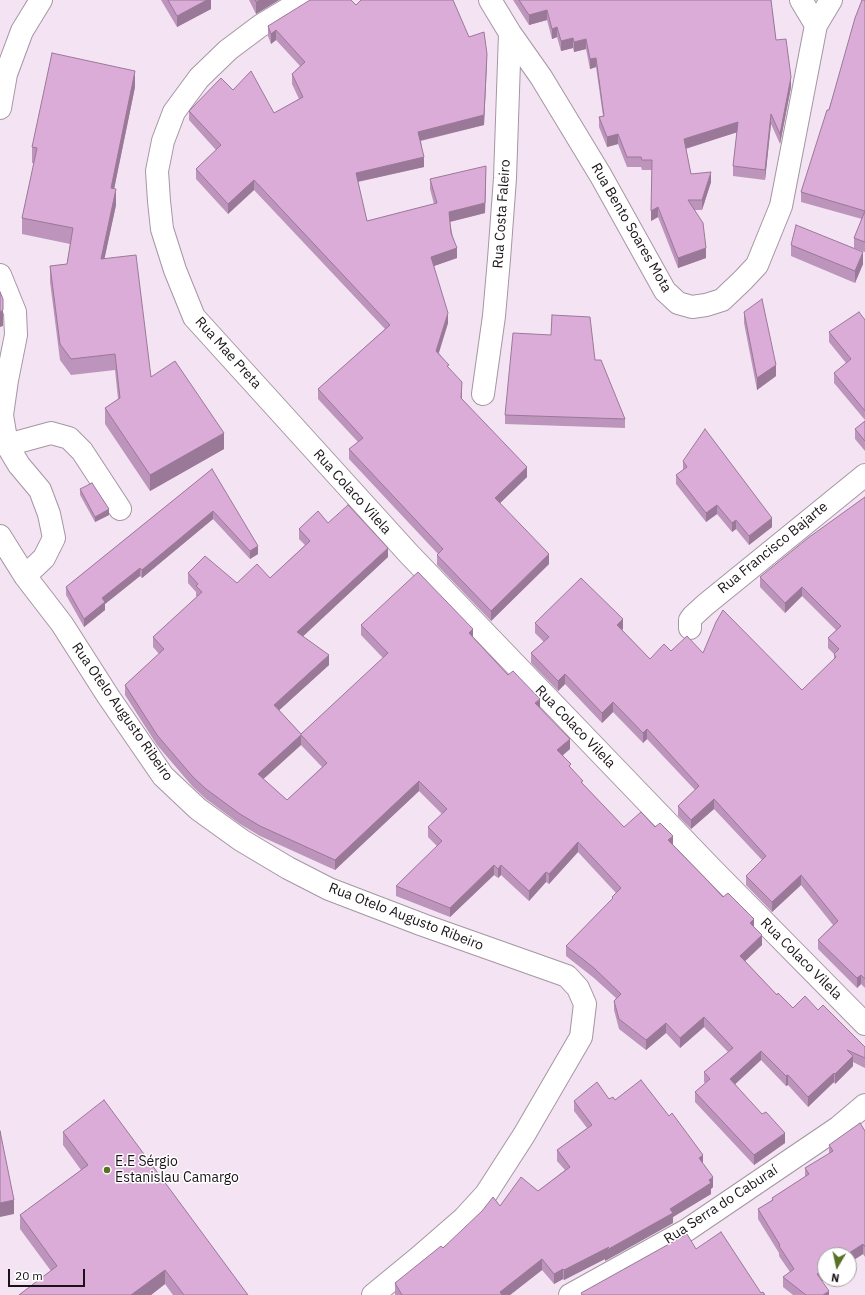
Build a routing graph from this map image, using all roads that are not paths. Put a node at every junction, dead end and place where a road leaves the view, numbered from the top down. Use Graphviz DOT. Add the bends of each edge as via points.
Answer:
graph roads {
  1 [pos="41,0"];
  2 [pos="304,0"];
  3 [pos="490,0"];
  4 [pos="801,0"];
  5 [pos="831,0"];
  6 [pos="816,25"];
  7 [pos="510,33"];
  8 [pos="0,108"];
  9 [pos="0,275"];
  10 [pos="483,394"];
  11 [pos="292,424"];
  12 [pos="7,445"];
  13 [pos="865,475"];
  14 [pos="120,509"];
  15 [pos="0,536"];
  16 [pos="25,576"];
  17 [pos="690,628"];
  18 [pos="865,1024"];
  19 [pos="865,1105"];
  20 [pos="373,1295"];
  21 [pos="570,1295"];
  1 -- 8 [label="street" via="22,31 6,74"];
  2 -- 11 [label="street, Rua Mae Preta" via="260,26 228,50 199,78 174,112 163,141 157,171 162,229 194,317"];
  3 -- 7 [label="street, Rua Bento Soares Mota"];
  4 -- 6 [label="street"];
  5 -- 6 [label="street, Rua Bento Soares Mota"];
  6 -- 7 [label="street, Rua Bento Soares Mota" via="781,206 757,265 722,300 692,307 678,304 664,291 601,176 545,84"];
  7 -- 10 [label="street, Rua Costa Faleiro" via="500,259"];
  9 -- 12 [label="street" via="15,312 16,335 2,415"];
  11 -- 18 [label="street, Rua Colaco Vilela" via="409,554"];
  12 -- 14 [label="street" via="51,433 68,438 82,451"];
  12 -- 16 [label="street" via="19,465 40,490 54,538 44,558"];
  13 -- 17 [label="street, Rua Francisco Bajarte" via="716,594 693,616"];
  15 -- 16 [label="street, Rua Otelo Augusto Ribeiro"];
  16 -- 20 [label="street, Rua Otelo Augusto Ribeiro" via="62,624 163,776 198,809 241,840 329,889 567,976 578,988 585,1004 581,1037 486,1194 464,1218"];
  19 -- 21 [label="street, Rua Serra do Caburaí" via="839,1127 687,1230"];
}
